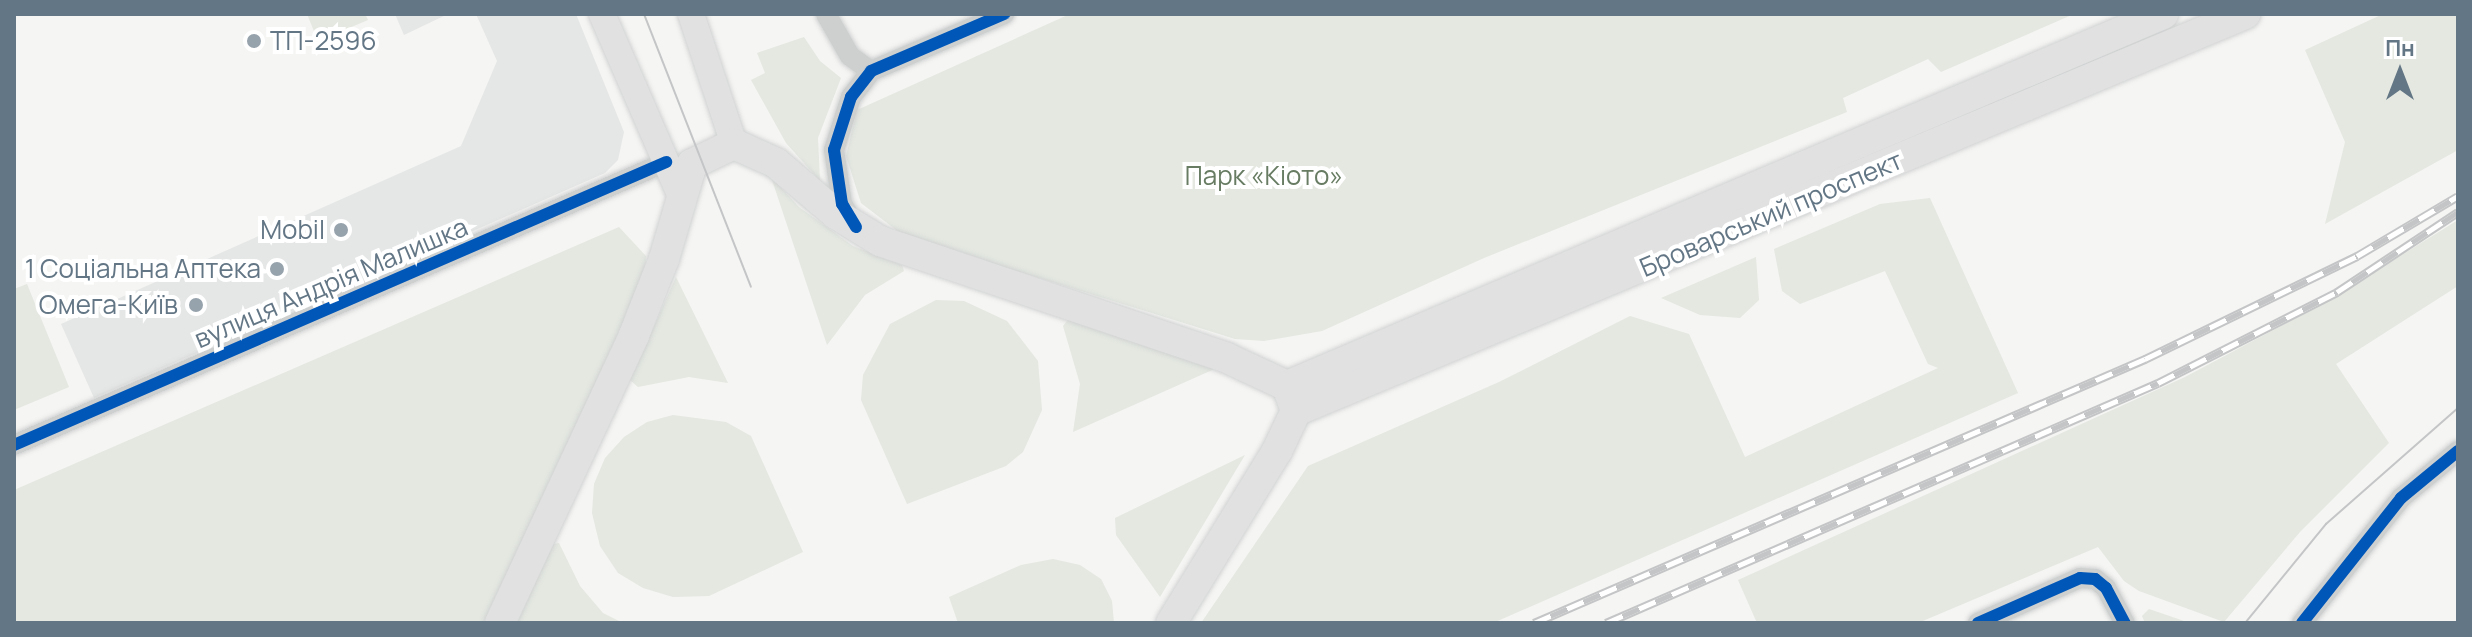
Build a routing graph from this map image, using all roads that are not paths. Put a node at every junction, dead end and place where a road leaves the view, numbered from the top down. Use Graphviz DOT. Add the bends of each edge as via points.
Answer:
graph roads {
  1 [pos="602,14"];
  2 [pos="691,14"];
  3 [pos="826,14"];
  4 [pos="1004,14"];
  5 [pos="2163,14"];
  6 [pos="2245,14"];
  7 [pos="871,71"];
  8 [pos="734,144"];
  9 [pos="666,162"];
  10 [pos="680,194"];
  11 [pos="856,227"];
  12 [pos="1291,399"];
  13 [pos="14,445"];
  14 [pos="2458,451"];
  15 [pos="500,623"];
  16 [pos="1171,623"];
  17 [pos="1978,623"];
  18 [pos="2125,623"];
  19 [pos="2302,623"];
  1 -- 9 [label="main road"];
  2 -- 8 [label="main road"];
  3 -- 7 [label="street" via="850,56"];
  4 -- 7 [label="street"];
  5 -- 12 [label="highway, Броварський проспект"];
  6 -- 12 [label="highway, Броварський проспект"];
  7 -- 11 [label="street" via="845,109 834,150 842,204"];
  8 -- 10 [label="highway" via="692,164"];
  8 -- 11 [label="highway" via="776,163"];
  9 -- 10 [label="main road"];
  9 -- 13 [label="street, вулиця Андрія Малишка"];
  10 -- 15 [label="highway" via="664,259 634,335"];
  11 -- 12 [label="highway" via="880,241 1227,358"];
  12 -- 16 [label="highway"];
  14 -- 19 [label="street" via="2401,498"];
  17 -- 18 [label="street" via="2080,578 2095,579 2106,588"];
}
